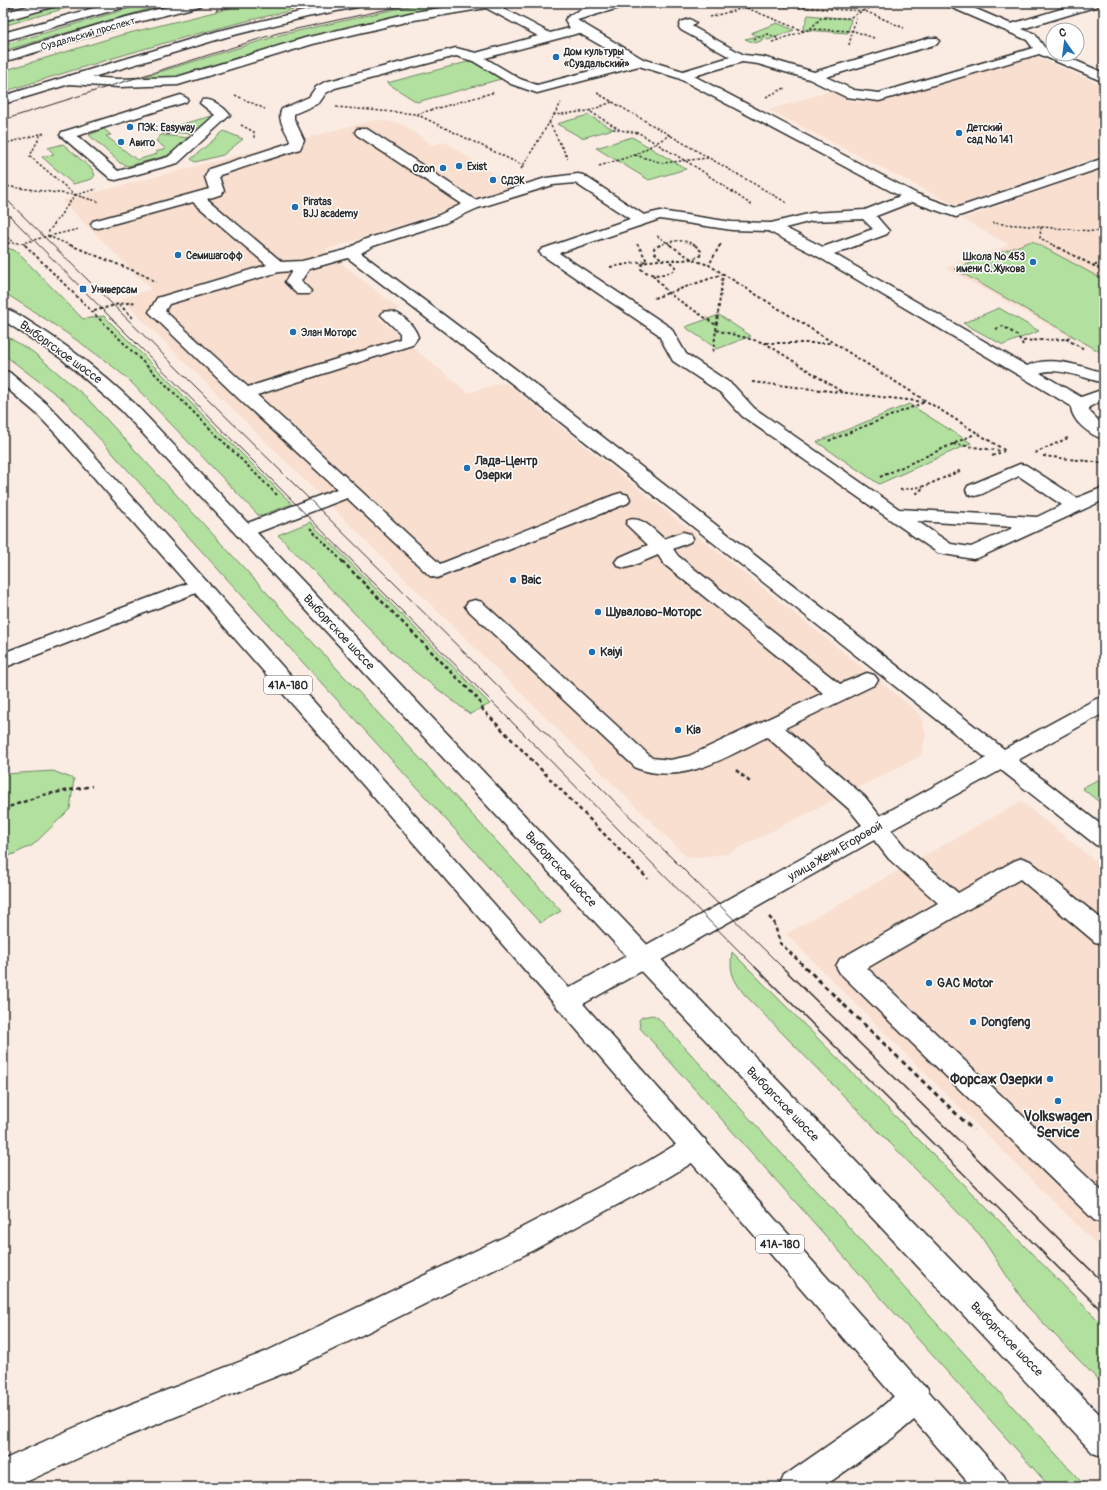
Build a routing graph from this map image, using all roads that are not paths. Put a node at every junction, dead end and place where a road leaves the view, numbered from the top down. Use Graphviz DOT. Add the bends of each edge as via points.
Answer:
graph roads {
  1 [pos="9,3"];
  2 [pos="52,3"];
  3 [pos="125,3"];
  4 [pos="196,3"];
  5 [pos="325,3"];
  6 [pos="357,3"];
  7 [pos="622,3"];
  8 [pos="952,3"];
  9 [pos="1094,3"];
  10 [pos="3,5"];
  11 [pos="492,5"];
  12 [pos="307,13"];
  13 [pos="3,17"];
  14 [pos="690,23"];
  15 [pos="1011,28"];
  16 [pos="579,29"];
  17 [pos="3,37"];
  18 [pos="549,37"];
  19 [pos="933,41"];
  20 [pos="1040,50"];
  21 [pos="481,55"];
  22 [pos="738,56"];
  23 [pos="3,58"];
  24 [pos="639,62"];
  25 [pos="262,64"];
  26 [pos="683,75"];
  27 [pos="814,76"];
  28 [pos="1104,78"];
  29 [pos="68,80"];
  30 [pos="169,82"];
  31 [pos="141,91"];
  32 [pos="3,100"];
  33 [pos="206,103"];
  34 [pos="362,132"];
  35 [pos="1104,162"];
  36 [pos="196,197"];
  37 [pos="912,197"];
  38 [pos="473,205"];
  39 [pos="867,214"];
  40 [pos="642,220"];
  41 [pos="98,224"];
  42 [pos="771,227"];
  43 [pos="350,253"];
  44 [pos="822,253"];
  45 [pos="303,266"];
  46 [pos="278,267"];
  47 [pos="303,291"];
  48 [pos="3,313"];
  49 [pos="389,315"];
  50 [pos="1026,374"];
  51 [pos="3,376"];
  52 [pos="1104,378"];
  53 [pos="244,394"];
  54 [pos="1104,394"];
  55 [pos="1080,404"];
  56 [pos="1099,431"];
  57 [pos="974,490"];
  58 [pos="350,491"];
  59 [pos="1104,493"];
  60 [pos="620,499"];
  61 [pos="1076,506"];
  62 [pos="893,514"];
  63 [pos="1040,523"];
  64 [pos="634,524"];
  65 [pos="244,531"];
  66 [pos="683,538"];
  67 [pos="662,546"];
  68 [pos="625,562"];
  69 [pos="199,585"];
  70 [pos="475,606"];
  71 [pos="3,661"];
  72 [pos="867,680"];
  73 [pos="838,694"];
  74 [pos="1104,704"];
  75 [pos="770,727"];
  76 [pos="1002,759"];
  77 [pos="876,828"];
  78 [pos="1104,839"];
  79 [pos="956,905"];
  80 [pos="1104,935"];
  81 [pos="644,958"];
  82 [pos="567,1000"];
  83 [pos="695,1147"];
  84 [pos="1104,1211"];
  85 [pos="916,1398"];
  86 [pos="1104,1442"];
  87 [pos="3,1476"];
  88 [pos="795,1487"];
  89 [pos="993,1487"];
  1 -- 10 [label="main road"];
  2 -- 13 [label="main road"];
  3 -- 17 [label="main road, Суздальский проспект"];
  4 -- 23 [label="main road, Суздальский проспект" via="115,24"];
  5 -- 12 [label="main road"];
  6 -- 12 [label="main road"];
  7 -- 16 [label="main road" via="575,16 571,20"];
  8 -- 15 [label="main road"];
  9 -- 15 [label="main road"];
  11 -- 18 [label="main road"];
  11 -- 25 [label="main road"];
  11 -- 30 [label="main road" via="414,16 362,28"];
  12 -- 29 [label="main road" via="222,34"];
  14 -- 22 [label="main road" via="685,27"];
  15 -- 20 [label="main road" via="1031,37"];
  16 -- 18 [label="main road"];
  16 -- 24 [label="main road"];
  18 -- 21 [label="main road"];
  19 -- 27 [label="main road"];
  20 -- 27 [label="main road" via="879,97 851,94"];
  20 -- 28 [label="main road"];
  22 -- 26 [label="main road"];
  22 -- 27 [label="main road"];
  24 -- 26 [label="main road"];
  24 -- 36 [label="main road" via="537,89 527,87 475,57 456,52 330,85 321,90 314,100 287,112 287,119 297,140 295,146 214,172 212,176 217,191"];
  26 -- 37 [label="main road"];
  29 -- 30 [label="main road"];
  29 -- 32 [label="main road"];
  30 -- 31 [label="main road"];
  30 -- 33 [label="main road" via="173,92 185,101 67,135 116,176 173,160 223,115"];
  34 -- 38 [label="main road"];
  35 -- 37 [label="main road" via="956,213"];
  36 -- 41 [label="main road"];
  36 -- 46 [label="main road"];
  37 -- 39 [label="main road"];
  38 -- 40 [label="main road" via="551,181 577,176"];
  38 -- 43 [label="main road" via="440,220 368,243"];
  39 -- 42 [label="main road" via="812,217"];
  39 -- 44 [label="main road" via="882,231"];
  40 -- 42 [label="main road" via="660,215 732,226"];
  40 -- 62 [label="main road" via="547,252 665,331 680,356 727,389 748,412"];
  42 -- 44 [label="main road"];
  43 -- 45 [label="main road"];
  43 -- 76 [label="main road" via="519,379"];
  44 -- 50 [label="main road"];
  45 -- 46 [label="main road"];
  45 -- 47 [label="main road" via="293,282"];
  46 -- 53 [label="main road" via="163,301 157,312"];
  48 -- 65 [label="main road, Выборгское шоссе" via="57,347 105,385"];
  49 -- 53 [label="main road" via="408,331 410,337 406,342"];
  50 -- 52 [label="main road" via="1040,367 1058,367"];
  50 -- 55 [label="main road"];
  51 -- 69 [label="main road, 41А-180" via="62,430"];
  53 -- 58 [label="main road"];
  54 -- 55 [label="main road"];
  55 -- 56 [label="main road" via="1080,412"];
  57 -- 61 [label="main road" via="1020,469"];
  58 -- 60 [label="main road" via="437,572"];
  58 -- 65 [label="main road"];
  59 -- 61 [label="main road"];
  61 -- 63 [label="main road"];
  62 -- 63 [label="main road"];
  62 -- 63 [label="main road" via="945,549 973,553"];
  64 -- 67 [label="main road"];
  65 -- 81 [label="main road, Выборгское шоссе"];
  66 -- 67 [label="main road"];
  67 -- 68 [label="main road"];
  67 -- 73 [label="main road" via="671,560"];
  69 -- 71 [label="main road"];
  69 -- 82 [label="main road, 41А-180"];
  70 -- 75 [label="main road" via="644,763 670,768 696,762"];
  72 -- 73 [label="main road"];
  73 -- 75 [label="main road"];
  74 -- 76 [label="main road, улица Жени Егоровой"];
  75 -- 77 [label="main road" via="857,803"];
  76 -- 77 [label="main road, улица Жени Егоровой"];
  76 -- 78 [label="main road"];
  77 -- 79 [label="main road" via="896,853"];
  77 -- 81 [label="main road, улица Жени Егоровой"];
  79 -- 80 [label="main road" via="1022,867"];
  79 -- 84 [label="main road" via="849,966"];
  81 -- 82 [label="main road, улица Жени Егоровой"];
  81 -- 86 [label="main road, Выборгское шоссе"];
  82 -- 83 [label="main road, 41А-180"];
  83 -- 85 [label="main road, 41А-180"];
  83 -- 87 [label="main road" via="514,1246 276,1362 109,1428"];
  85 -- 88 [label="main road" via="883,1426"];
  85 -- 89 [label="main road, 41А-180"];
}
